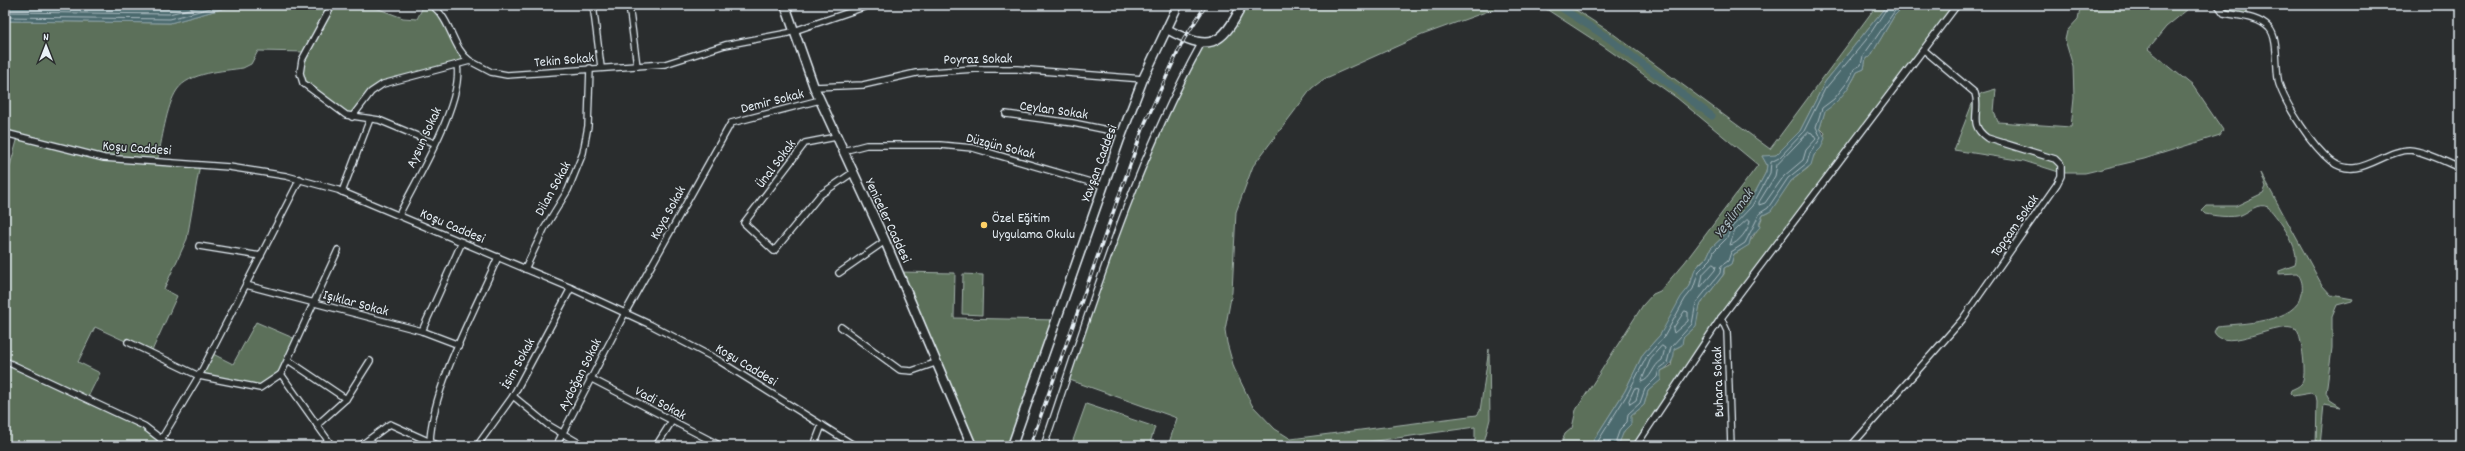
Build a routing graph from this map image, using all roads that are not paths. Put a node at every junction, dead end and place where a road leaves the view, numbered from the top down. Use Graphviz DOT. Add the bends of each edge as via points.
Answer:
graph roads {
  1 [pos="332,5"];
  2 [pos="431,5"];
  3 [pos="593,5"];
  4 [pos="628,5"];
  5 [pos="784,5"];
  6 [pos="870,5"];
  7 [pos="1178,5"];
  8 [pos="1242,5"];
  9 [pos="1957,5"];
  10 [pos="2218,5"];
  11 [pos="1167,29"];
  12 [pos="795,31"];
  13 [pos="1200,44"];
  14 [pos="1924,50"];
  15 [pos="470,61"];
  16 [pos="457,65"];
  17 [pos="637,66"];
  18 [pos="601,67"];
  19 [pos="590,68"];
  20 [pos="1143,79"];
  21 [pos="814,87"];
  22 [pos="820,100"];
  23 [pos="1006,114"];
  24 [pos="352,117"];
  25 [pos="370,119"];
  26 [pos="731,123"];
  27 [pos="1122,132"];
  28 [pos="5,133"];
  29 [pos="836,137"];
  30 [pos="434,144"];
  31 [pos="843,151"];
  32 [pos="2460,168"];
  33 [pos="852,173"];
  34 [pos="300,179"];
  35 [pos="1104,186"];
  36 [pos="342,192"];
  37 [pos="399,215"];
  38 [pos="885,241"];
  39 [pos="462,242"];
  40 [pos="199,246"];
  41 [pos="338,250"];
  42 [pos="261,256"];
  43 [pos="498,257"];
  44 [pos="525,269"];
  45 [pos="839,273"];
  46 [pos="246,285"];
  47 [pos="571,288"];
  48 [pos="316,304"];
  49 [pos="624,313"];
  50 [pos="1721,318"];
  51 [pos="841,327"];
  52 [pos="422,332"];
  53 [pos="128,342"];
  54 [pos="459,345"];
  55 [pos="288,360"];
  56 [pos="370,361"];
  57 [pos="5,362"];
  58 [pos="938,362"];
  59 [pos="281,374"];
  60 [pos="199,376"];
  61 [pos="590,378"];
  62 [pos="513,396"];
  63 [pos="346,399"];
  64 [pos="672,422"];
  65 [pos="317,424"];
  66 [pos="822,425"];
  67 [pos="562,433"];
  68 [pos="162,438"];
  69 [pos="430,442"];
  70 [pos="718,445"];
  71 [pos="160,446"];
  72 [pos="170,446"];
  73 [pos="332,446"];
  74 [pos="360,446"];
  75 [pos="440,446"];
  76 [pos="476,446"];
  77 [pos="556,446"];
  78 [pos="584,446"];
  79 [pos="656,446"];
  80 [pos="814,446"];
  81 [pos="855,446"];
  82 [pos="972,446"];
  83 [pos="1012,446"];
  84 [pos="1044,446"];
  85 [pos="1636,446"];
  86 [pos="1731,446"];
  87 [pos="1851,446"];
  1 -- 24 [label="street" via="302,60 301,77 308,88 339,112"];
  2 -- 15 [label="street" via="445,19 461,50"];
  3 -- 18 [label="street"];
  4 -- 17 [label="street"];
  5 -- 12 [label="street, Yeniceler Caddesi"];
  6 -- 12 [label="street, Tekin Sokak"];
  7 -- 11 [label="street, Yavşan Caddesi"];
  8 -- 13 [label="street" via="1225,33 1216,40"];
  9 -- 14 [label="street"];
  10 -- 32 [label="street" via="2224,13 2251,18 2269,28 2274,40 2276,70 2284,96 2314,141 2331,161 2341,166 2361,167 2411,150"];
  11 -- 13 [label="street" via="1184,39"];
  11 -- 20 [label="street, Yavşan Caddesi"];
  12 -- 17 [label="street, Tekin Sokak" via="725,45 666,64"];
  12 -- 21 [label="street, Yeniceler Caddesi"];
  13 -- 84 [label="street" via="1178,84 1135,183"];
  14 -- 50 [label="street"];
  14 -- 87 [label="street, Topçam Sokak" via="1975,93 1978,108 1975,120 1980,134 2055,159 2061,165 2061,176 1962,320"];
  15 -- 16 [label="street"];
  15 -- 19 [label="street, Tekin Sokak" via="491,72 507,75"];
  16 -- 24 [label="street" via="376,87"];
  16 -- 30 [label="street, Aysun Sokak" via="452,103"];
  17 -- 18 [label="street, Tekin Sokak"];
  18 -- 19 [label="street, Tekin Sokak"];
  19 -- 44 [label="street, Dilan Sokak" via="588,126 583,153 568,190 544,229"];
  20 -- 21 [label="street, Poyraz Sokak" via="975,69 916,73 863,85"];
  20 -- 27 [label="street, Yavşan Caddesi"];
  21 -- 22 [label="street, Yeniceler Caddesi"];
  22 -- 26 [label="street, Demir Sokak"];
  22 -- 29 [label="street, Yeniceler Caddesi"];
  23 -- 27 [label="street, Ceylan Sokak"];
  24 -- 25 [label="street"];
  25 -- 30 [label="street" via="379,120"];
  25 -- 36 [label="street"];
  26 -- 49 [label="street, Kaya Sokak"];
  27 -- 35 [label="street, Yavşan Caddesi"];
  28 -- 34 [label="street, Koşu Caddesi" via="74,152 122,160 200,164"];
  29 -- 31 [label="street, Yeniceler Caddesi"];
  29 -- 33 [label="street, Ünal Sokak" via="805,143 744,223 774,251 820,195"];
  30 -- 37 [label="street, Aysun Sokak"];
  31 -- 33 [label="street, Yeniceler Caddesi"];
  31 -- 35 [label="street, Düzgün Sokak" via="866,145 940,145 973,148"];
  33 -- 38 [label="street, Yeniceler Caddesi"];
  34 -- 36 [label="street, Koşu Caddesi"];
  34 -- 42 [label="street"];
  35 -- 83 [label="street, Yavşan Caddesi"];
  36 -- 37 [label="street, Koşu Caddesi"];
  37 -- 39 [label="street, Koşu Caddesi"];
  38 -- 45 [label="street"];
  38 -- 58 [label="street, Yeniceler Caddesi"];
  39 -- 43 [label="street, Koşu Caddesi"];
  39 -- 52 [label="street"];
  40 -- 42 [label="street"];
  41 -- 48 [label="street"];
  42 -- 46 [label="street"];
  43 -- 44 [label="street, Koşu Caddesi"];
  43 -- 54 [label="street"];
  44 -- 47 [label="street, Koşu Caddesi"];
  46 -- 48 [label="street, Işıklar Sokak"];
  46 -- 60 [label="street"];
  47 -- 49 [label="street, Koşu Caddesi"];
  47 -- 62 [label="street, İsim Sokak"];
  48 -- 52 [label="street, Işıklar Sokak"];
  48 -- 55 [label="street"];
  49 -- 61 [label="street, Aydoğan Sokak"];
  49 -- 66 [label="street, Koşu Caddesi" via="718,360"];
  50 -- 85 [label="street"];
  50 -- 86 [label="street, Buhara Sokak" via="1727,331"];
  51 -- 58 [label="street" via="900,370 912,371"];
  52 -- 54 [label="street, Işıklar Sokak"];
  53 -- 60 [label="street"];
  54 -- 69 [label="street" via="433,417"];
  55 -- 59 [label="street"];
  55 -- 63 [label="street"];
  56 -- 63 [label="street"];
  57 -- 68 [label="street" via="133,421"];
  58 -- 82 [label="street, Yeniceler Caddesi"];
  59 -- 60 [label="street" via="256,388"];
  59 -- 65 [label="street"];
  60 -- 68 [label="street"];
  61 -- 64 [label="street, Vadi Sokak"];
  61 -- 67 [label="street, Aydoğan Sokak"];
  62 -- 67 [label="street" via="537,417"];
  62 -- 76 [label="street, İsim Sokak"];
  63 -- 65 [label="street"];
  64 -- 70 [label="street, Vadi Sokak"];
  64 -- 79 [label="street"];
  65 -- 73 [label="street"];
  66 -- 80 [label="street"];
  66 -- 81 [label="street, Koşu Caddesi"];
  67 -- 77 [label="street, Aydoğan Sokak"];
  67 -- 78 [label="street"];
  68 -- 71 [label="street"];
  68 -- 72 [label="street"];
  69 -- 74 [label="street" via="390,424"];
  69 -- 75 [label="street"];
}
